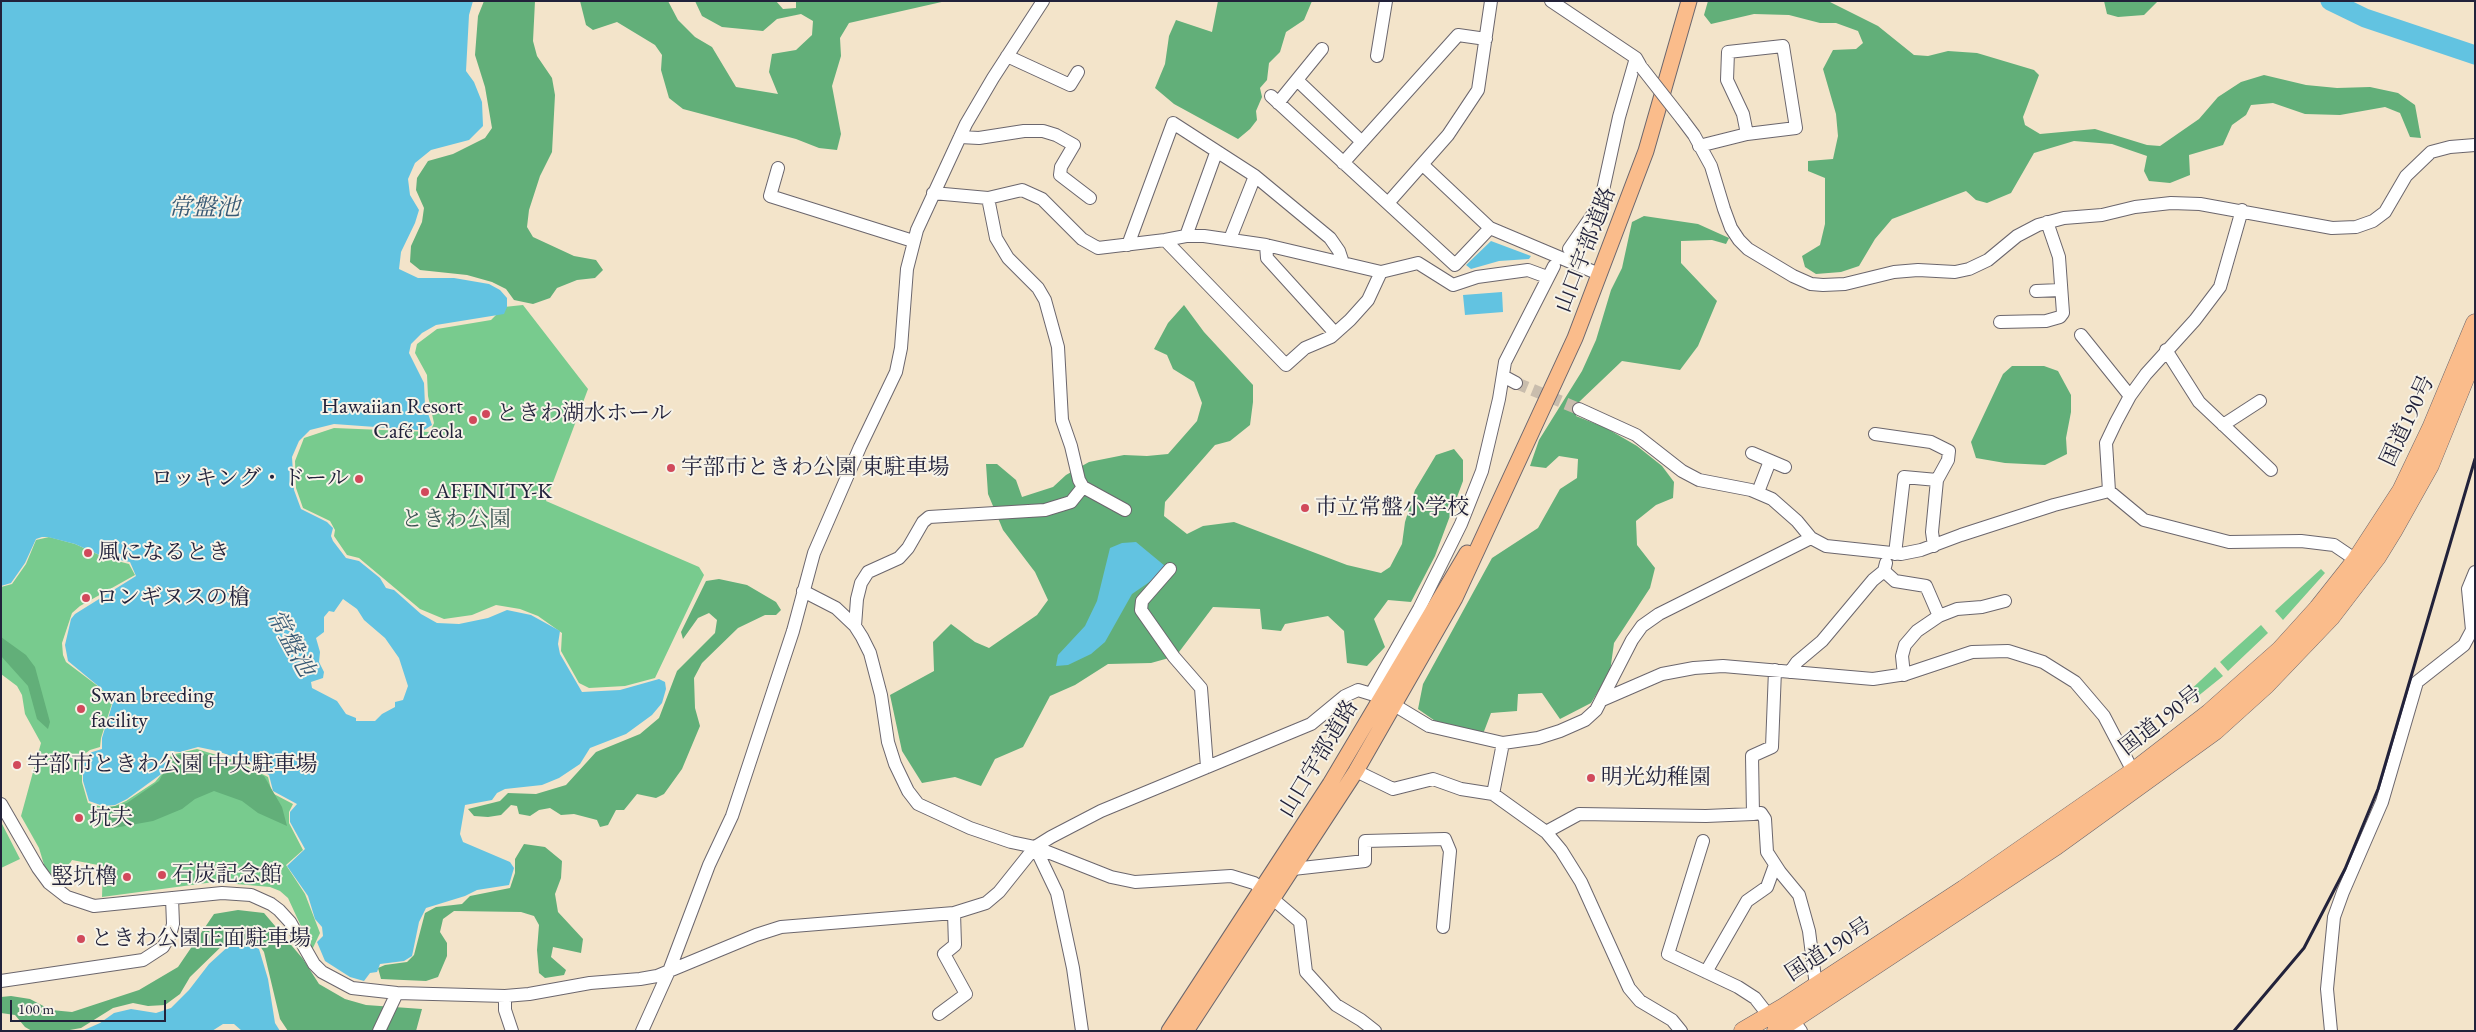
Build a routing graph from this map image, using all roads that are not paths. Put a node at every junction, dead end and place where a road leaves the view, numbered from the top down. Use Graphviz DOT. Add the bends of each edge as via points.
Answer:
graph roads {
  1 [pos="1043,1"];
  2 [pos="1386,1"];
  3 [pos="1491,1"];
  4 [pos="1551,1"];
  5 [pos="1689,1"];
  6 [pos="1486,39"];
  7 [pos="1322,49"];
  8 [pos="1007,56"];
  9 [pos="1377,56"];
  10 [pos="1639,63"];
  11 [pos="1078,72"];
  12 [pos="1297,80"];
  13 [pos="1747,134"];
  14 [pos="960,137"];
  15 [pos="1362,142"];
  16 [pos="2475,145"];
  17 [pos="1699,146"];
  18 [pos="1216,153"];
  19 [pos="1343,163"];
  20 [pos="1423,165"];
  21 [pos="778,168"];
  22 [pos="1255,176"];
  23 [pos="933,193"];
  24 [pos="988,198"];
  25 [pos="1090,198"];
  26 [pos="1388,203"];
  27 [pos="2242,210"];
  28 [pos="2047,222"];
  29 [pos="1490,228"];
  30 [pos="1186,236"];
  31 [pos="1165,240"];
  32 [pos="1230,240"];
  33 [pos="913,241"];
  34 [pos="1128,245"];
  35 [pos="1266,245"];
  36 [pos="1569,249"];
  37 [pos="1343,263"];
  38 [pos="1381,272"];
  39 [pos="1599,274"];
  40 [pos="2061,290"];
  41 [pos="2036,291"];
  42 [pos="2000,322"];
  43 [pos="2475,323"];
  44 [pos="1335,333"];
  45 [pos="2081,335"];
  46 [pos="2166,350"];
  47 [pos="2475,354"];
  48 [pos="1502,376"];
  49 [pos="1516,383"];
  50 [pos="2130,396"];
  51 [pos="2260,401"];
  52 [pos="1579,409"];
  53 [pos="2223,425"];
  54 [pos="1875,434"];
  55 [pos="1752,453"];
  56 [pos="1770,461"];
  57 [pos="1785,467"];
  58 [pos="2271,470"];
  59 [pos="1937,480"];
  60 [pos="1084,487"];
  61 [pos="2109,491"];
  62 [pos="1758,492"];
  63 [pos="1497,505"];
  64 [pos="1125,510"];
  65 [pos="1811,538"];
  66 [pos="1934,546"];
  67 [pos="1892,554"];
  68 [pos="2362,564"];
  69 [pos="1170,569"];
  70 [pos="1884,571"];
  71 [pos="2475,572"];
  72 [pos="803,591"];
  73 [pos="2005,601"];
  74 [pos="1939,616"];
  75 [pos="855,626"];
  76 [pos="1775,670"];
  77 [pos="1790,672"];
  78 [pos="1904,675"];
  79 [pos="1376,696"];
  80 [pos="1602,700"];
  81 [pos="1395,705"];
  82 [pos="1503,743"];
  83 [pos="1207,767"];
  84 [pos="1356,771"];
  85 [pos="2137,779"];
  86 [pos="1493,794"];
  87 [pos="1,804"];
  88 [pos="1753,814"];
  89 [pos="1546,832"];
  90 [pos="1703,841"];
  91 [pos="1035,847"];
  92 [pos="1775,865"];
  93 [pos="1293,869"];
  94 [pos="1268,894"];
  95 [pos="172,898"];
  96 [pos="954,913"];
  97 [pos="1443,927"];
  98 [pos="669,971"];
  99 [pos="1706,972"];
  100 [pos="1,981"];
  101 [pos="1816,986"];
  102 [pos="398,993"];
  103 [pos="505,996"];
  104 [pos="939,1014"];
  105 [pos="1785,1021"];
  106 [pos="378,1031"];
  107 [pos="512,1031"];
  108 [pos="642,1031"];
  109 [pos="1082,1031"];
  110 [pos="1169,1031"];
  111 [pos="1186,1031"];
  112 [pos="1375,1031"];
  113 [pos="1681,1031"];
  114 [pos="1743,1031"];
  115 [pos="2331,1031"];
  1 -- 8 [label="street"];
  2 -- 9 [label="street"];
  3 -- 6 [label="street"];
  4 -- 10 [label="street"];
  5 -- 39 [label="main road, 山口宇部道路" via="1646,151"];
  6 -- 15 [label="street" via="1458,35"];
  6 -- 20 [label="street" via="1478,90"];
  7 -- 12 [label="street"];
  8 -- 11 [label="street" via="1070,85"];
  8 -- 14 [label="street"];
  10 -- 17 [label="street, bridge"];
  10 -- 36 [label="street" via="1619,117 1600,204"];
  12 -- 15 [label="street"];
  12 -- 19 [label="street" via="1274,100"];
  13 -- 13 [label="street" via="1743,114 1727,80 1728,52 1783,46 1796,128"];
  13 -- 17 [label="street"];
  14 -- 23 [label="street"];
  14 -- 25 [label="street" via="979,138 1024,131 1056,135 1074,145 1060,175"];
  15 -- 19 [label="street"];
  16 -- 27 [label="street" via="2432,152 2406,176 2385,212 2356,227 2332,228"];
  17 -- 28 [label="street" via="1710,166 1731,228 1739,240 1766,260 1811,284 1844,284 1894,272 1969,269 1988,260 2027,229"];
  18 -- 22 [label="street"];
  18 -- 30 [label="street"];
  18 -- 34 [label="street" via="1173,123"];
  19 -- 26 [label="street"];
  20 -- 26 [label="street"];
  20 -- 29 [label="street"];
  21 -- 33 [label="street" via="770,196"];
  22 -- 32 [label="street"];
  22 -- 37 [label="street" via="1330,238"];
  23 -- 24 [label="street"];
  23 -- 33 [label="street"];
  24 -- 34 [label="street" via="1022,190 1042,199 1089,244 1098,248"];
  24 -- 60 [label="street" via="996,238 1022,274 1038,288 1044,300 1058,347 1062,420"];
  26 -- 29 [label="street" via="1454,265"];
  27 -- 28 [label="street" via="2171,203"];
  27 -- 46 [label="street" via="2220,287"];
  28 -- 40 [label="street" via="2058,257"];
  29 -- 39 [label="street"];
  30 -- 31 [label="street"];
  30 -- 32 [label="street"];
  31 -- 34 [label="street"];
  31 -- 44 [label="street" via="1286,364 1305,348"];
  32 -- 35 [label="street"];
  33 -- 72 [label="street" via="896,372 814,553"];
  35 -- 37 [label="street"];
  35 -- 44 [label="street" via="1267,258"];
  37 -- 38 [label="street"];
  38 -- 44 [label="street" via="1368,300"];
  38 -- 48 [label="street" via="1418,262 1453,285 1477,277 1528,270 1551,271 1505,362"];
  39 -- 63 [label="main road, 山口宇部道路" via="1555,384"];
  40 -- 41 [label="street"];
  40 -- 42 [label="street" via="2063,313 2060,317 2046,321"];
  43 -- 68 [label="highway, 国道190号" via="2432,426"];
  45 -- 50 [label="street"];
  46 -- 50 [label="street"];
  46 -- 53 [label="street" via="2199,402"];
  47 -- 68 [label="highway, 国道190号" via="2430,465 2394,531"];
  48 -- 49 [label="street"];
  48 -- 79 [label="street" via="1482,471 1461,524"];
  50 -- 61 [label="street" via="2106,443"];
  51 -- 53 [label="street"];
  52 -- 62 [label="street" via="1636,435 1698,480"];
  53 -- 58 [label="street"];
  54 -- 59 [label="street" via="1931,442 1948,451 1948,460"];
  55 -- 56 [label="street"];
  56 -- 57 [label="street"];
  56 -- 62 [label="street"];
  59 -- 66 [label="street" via="1932,532"];
  59 -- 67 [label="street" via="1904,477"];
  60 -- 64 [label="street"];
  60 -- 75 [label="street" via="1071,502 1045,510 929,517 899,558 868,572 857,599"];
  61 -- 66 [label="street" via="2054,505"];
  61 -- 68 [label="street" via="2144,520 2228,542 2301,541 2334,545"];
  62 -- 65 [label="street" via="1787,511"];
  63 -- 79 [label="main road, 山口宇部道路"];
  63 -- 81 [label="main road, 山口宇部道路" via="1455,598"];
  65 -- 67 [label="street" via="1826,546"];
  65 -- 80 [label="street" via="1659,614 1642,626"];
  66 -- 67 [label="street"];
  67 -- 70 [label="street"];
  68 -- 85 [label="highway, 国道190号" via="2280,650"];
  69 -- 83 [label="street" via="1142,600 1141,610 1201,688"];
  70 -- 74 [label="street" via="1895,581 1926,586"];
  70 -- 77 [label="street"];
  71 -- 115 [label="street" via="2468,589 2472,630 2464,645 2417,682 2382,802 2337,909 2327,989"];
  72 -- 75 [label="street" via="836,608"];
  72 -- 98 [label="street" via="793,631 732,816 709,865"];
  73 -- 74 [label="street" via="1957,609"];
  74 -- 78 [label="street" via="1917,631 1905,645 1902,656"];
  75 -- 91 [label="street" via="870,653 895,764 918,804 970,828"];
  76 -- 77 [label="street"];
  76 -- 80 [label="street" via="1723,666 1694,668 1662,674"];
  76 -- 88 [label="street" via="1772,748 1752,756"];
  77 -- 78 [label="street" via="1873,679"];
  78 -- 85 [label="street" via="1972,652 1990,650 2008,651 2043,662 2069,677 2091,698"];
  79 -- 81 [label="street"];
  79 -- 83 [label="street" via="1358,690 1345,696 1311,724"];
  79 -- 94 [label="main road, 山口宇部道路"];
  80 -- 82 [label="street" via="1585,720 1538,738"];
  81 -- 82 [label="street" via="1429,726"];
  81 -- 84 [label="main road, 山口宇部道路"];
  82 -- 86 [label="street"];
  83 -- 91 [label="street" via="1101,811"];
  84 -- 86 [label="street" via="1393,789 1433,779 1461,789"];
  84 -- 93 [label="main road, 山口宇部道路"];
  85 -- 101 [label="highway, 国道190号"];
  85 -- 105 [label="highway, 国道190号" via="2056,846"];
  86 -- 89 [label="street"];
  87 -- 95 [label="street" via="38,868 49,883 67,897 94,906"];
  88 -- 89 [label="street" via="1579,814"];
  88 -- 92 [label="street" via="1761,813 1765,819 1767,852"];
  89 -- 113 [label="street" via="1581,882 1629,988 1640,1001 1672,1020"];
  90 -- 99 [label="street" via="1668,954"];
  91 -- 94 [label="street" via="1122,880 1231,876 1254,883"];
  91 -- 96 [label="street" via="999,892 986,903"];
  91 -- 109 [label="street" via="1057,893"];
  92 -- 99 [label="street" via="1766,887 1747,901"];
  92 -- 101 [label="street" via="1800,895 1809,931"];
  93 -- 94 [label="main road, 山口宇部道路"];
  93 -- 97 [label="street" via="1366,861 1364,841 1445,839 1450,852"];
  94 -- 110 [label="main road, 山口宇部道路"];
  94 -- 111 [label="main road, 山口宇部道路"];
  94 -- 112 [label="street" via="1300,922 1306,972 1336,1006"];
  95 -- 100 [label="street" via="170,935 162,947 143,960"];
  95 -- 102 [label="street" via="222,893 261,899 279,910 290,922 314,964 331,979 363,991"];
  96 -- 98 [label="street" via="781,927"];
  96 -- 104 [label="street" via="956,945 944,954 966,994"];
  98 -- 103 [label="street" via="640,980"];
  98 -- 108 [label="street"];
  99 -- 105 [label="street" via="1738,987"];
  101 -- 105 [label="highway, 国道190号"];
  102 -- 103 [label="street"];
  102 -- 106 [label="street"];
  103 -- 107 [label="street" via="505,1010"];
  105 -- 114 [label="highway, 国道190号"];
}
